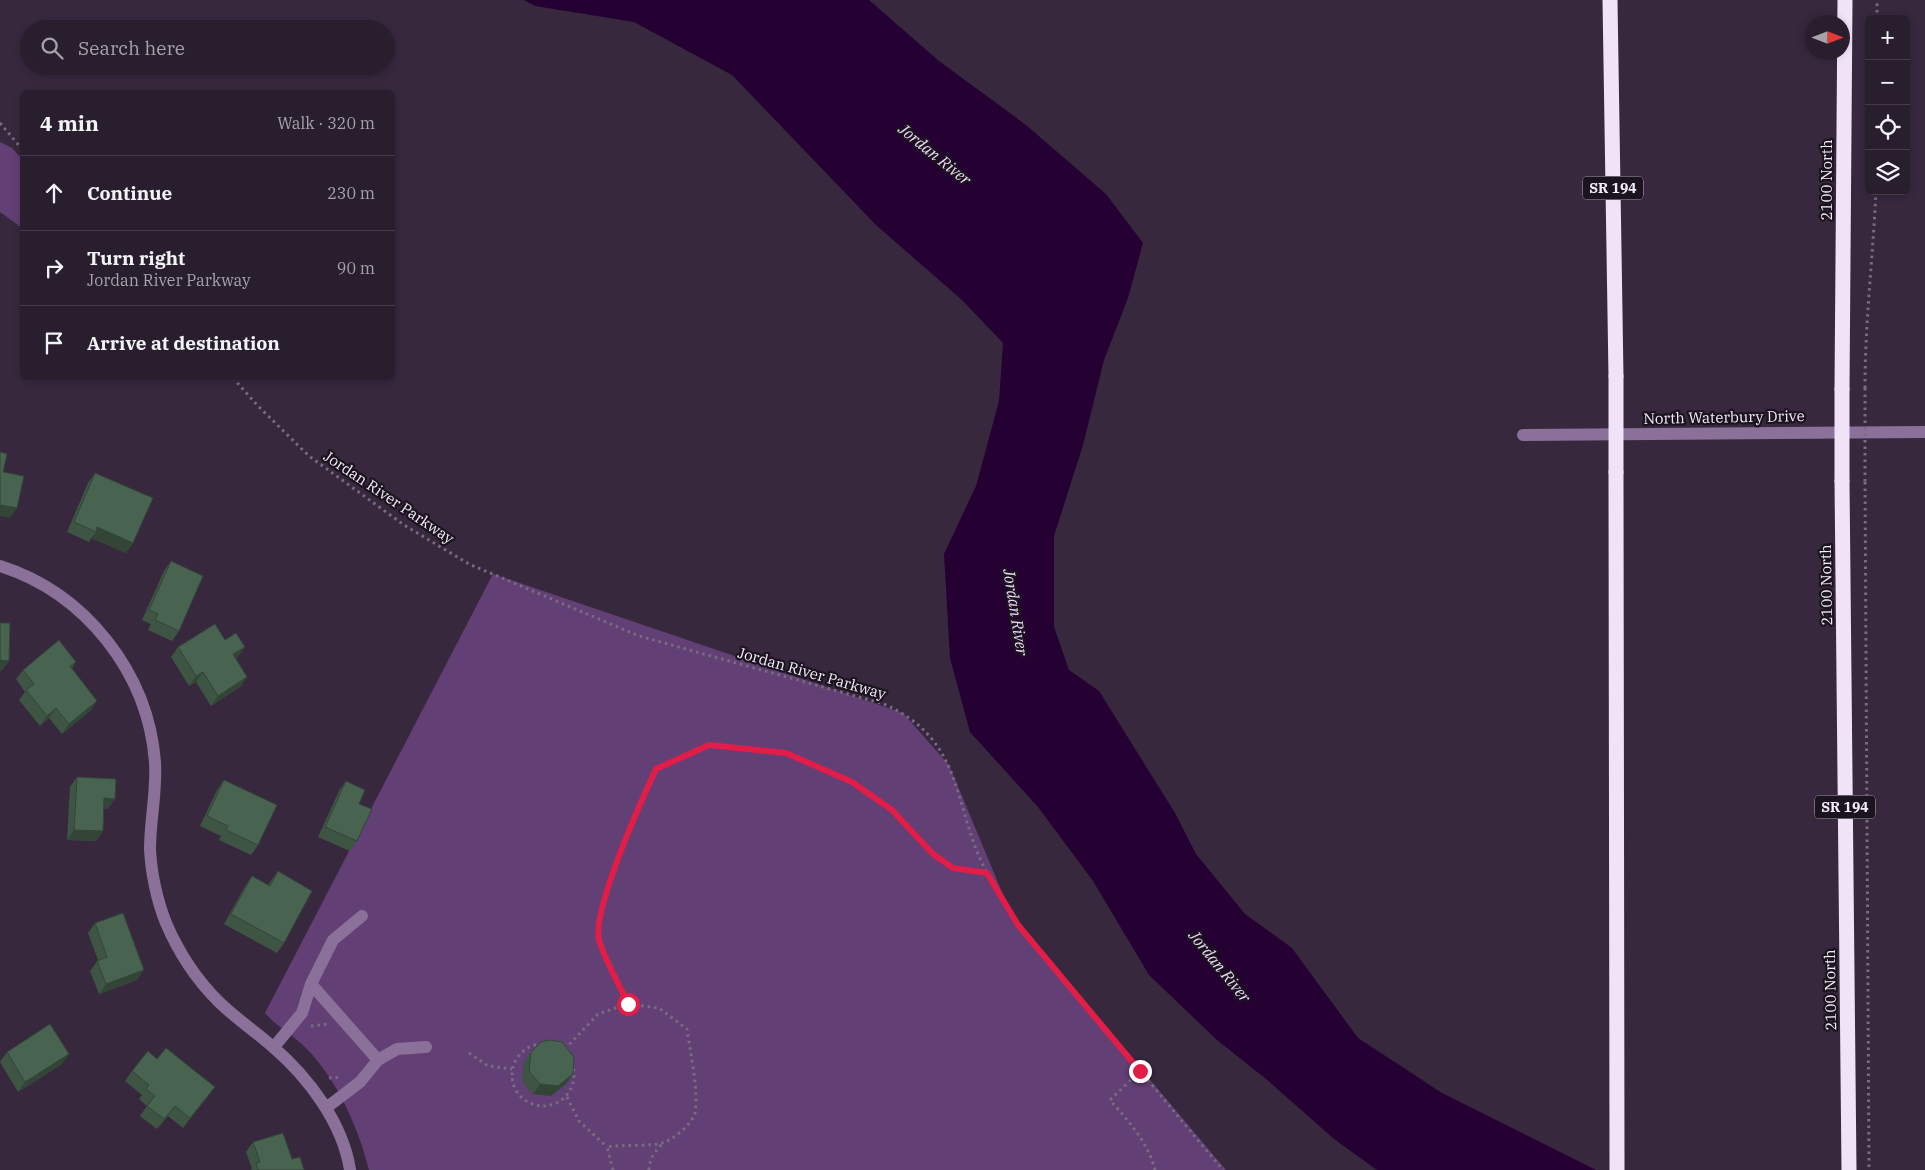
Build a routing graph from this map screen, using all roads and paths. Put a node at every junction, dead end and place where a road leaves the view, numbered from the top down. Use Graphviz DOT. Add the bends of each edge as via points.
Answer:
graph roads {
  1 [pos="1610,0"];
  2 [pos="1845,0"];
  3 [pos="1877,0"];
  4 [pos="1877,15"];
  5 [pos="0,122"];
  6 [pos="20,147"];
  7 [pos="1876,195"];
  8 [pos="235,380"];
  9 [pos="1925,432"];
  10 [pos="1523,435"];
  11 [pos="0,566"];
  12 [pos="987,873"];
  13 [pos="362,916"];
  14 [pos="311,984"];
  15 [pos="628,1004"];
  16 [pos="308,1028"];
  17 [pos="334,1031"];
  18 [pos="274,1047"];
  19 [pos="426,1047"];
  20 [pos="564,1051"];
  21 [pos="469,1053"];
  22 [pos="378,1060"];
  23 [pos="512,1069"];
  24 [pos="1140,1071"];
  25 [pos="345,1075"];
  26 [pos="329,1078"];
  27 [pos="567,1097"];
  28 [pos="326,1108"];
  29 [pos="664,1143"];
  30 [pos="608,1148"];
  31 [pos="350,1170"];
  32 [pos="613,1170"];
  33 [pos="649,1170"];
  34 [pos="1156,1170"];
  35 [pos="1223,1170"];
  36 [pos="1617,1170"];
  37 [pos="1849,1170"];
  38 [pos="1869,1170"];
  1 -- 36 [label="highway, SR 194, bridge" via="1616,376"];
  2 -- 37 [label="highway, 2100 North / SR 194, bridge" via="1842,482"];
  3 -- 4 [label="path"];
  5 -- 6 [label="path"];
  7 -- 38 [label="path, bridge" via="1865,347"];
  8 -- 12 [label="path, Jordan River Parkway" via="309,456 404,525 469,564 639,636 884,704 903,713 930,734 949,765"];
  9 -- 10 [label="street, North Waterbury Drive"];
  11 -- 18 [label="street" via="50,588 81,612 107,640 129,673 148,719 155,761 150,849 165,922 187,964 217,1001"];
  12 -- 15 [label="path" via="953,868 933,854 892,810 852,782 786,753 709,745 656,769 628,830 600,914 599,939"];
  12 -- 24 [label="path, Jordan River Parkway" via="1018,925"];
  13 -- 14 [label="street" via="333,940"];
  14 -- 18 [label="street" via="302,1013"];
  14 -- 22 [label="street"];
  15 -- 20 [label="path" via="598,1014"];
  15 -- 29 [label="path" via="659,1008 687,1029 695,1088 694,1115"];
  16 -- 17 [label="path" via="314,1024 327,1024"];
  18 -- 28 [label="street" via="302,1075"];
  19 -- 22 [label="street" via="396,1049"];
  20 -- 23 [label="path" via="554,1046 533,1046 520,1055"];
  20 -- 27 [label="path" via="574,1068 572,1088"];
  21 -- 23 [label="path" via="488,1066"];
  22 -- 28 [label="street" via="360,1082"];
  23 -- 27 [label="path" via="515,1089 529,1104 549,1107"];
  24 -- 34 [label="path" via="1110,1100 1141,1137"];
  24 -- 35 [label="path, Jordan River Parkway"];
  25 -- 26 [label="path"];
  27 -- 30 [label="path" via="579,1121"];
  28 -- 31 [label="street" via="339,1132"];
  29 -- 30 [label="path" via="622,1144"];
  29 -- 33 [label="path" via="656,1150"];
  30 -- 32 [label="path"];
}
